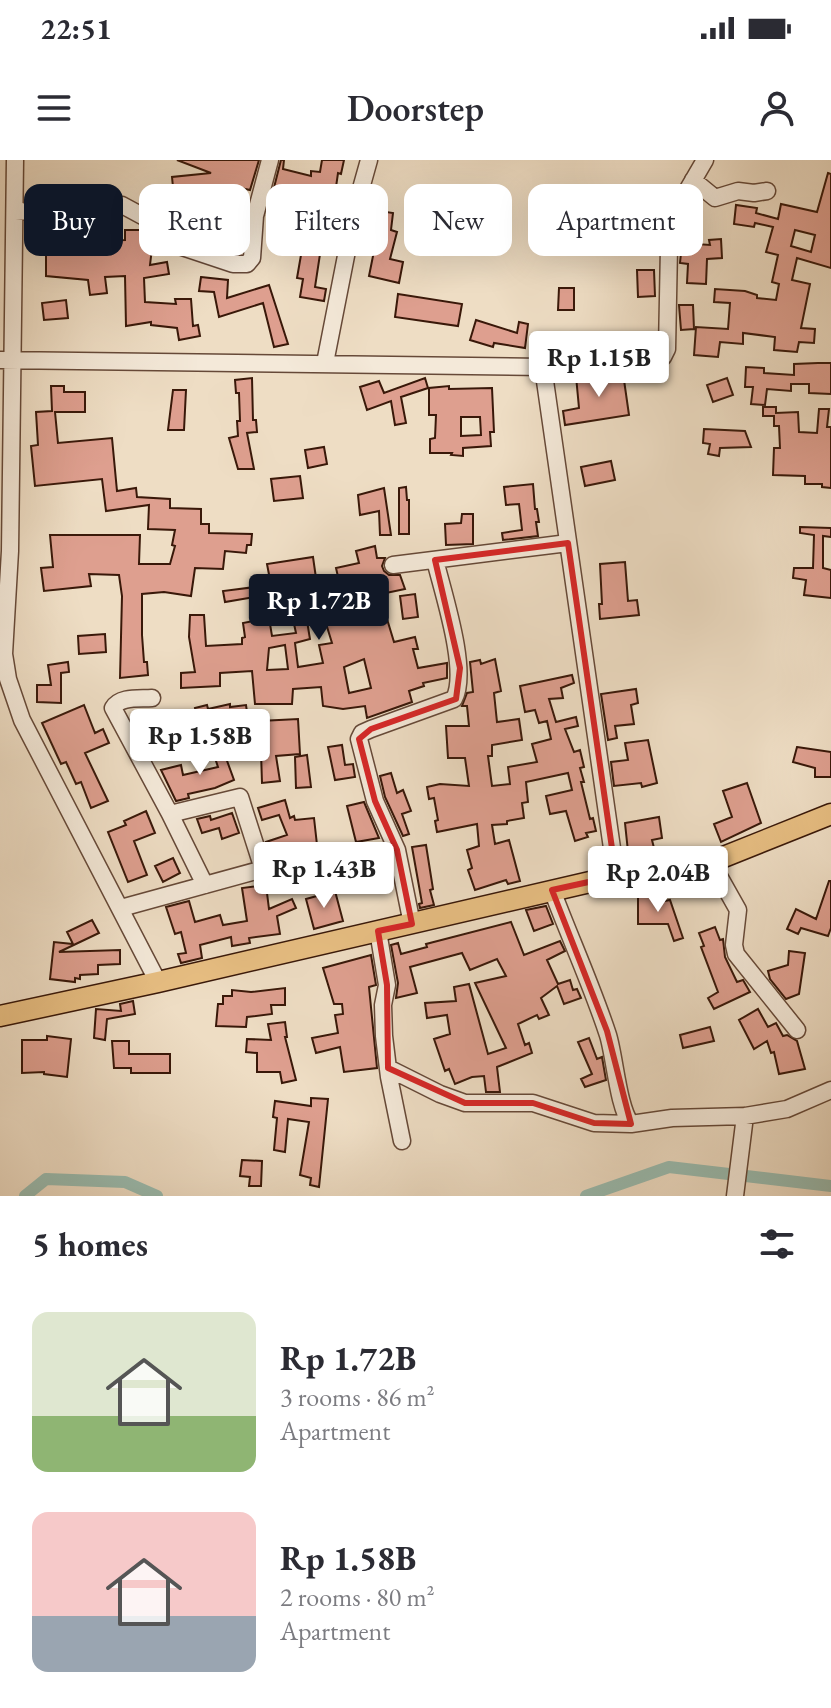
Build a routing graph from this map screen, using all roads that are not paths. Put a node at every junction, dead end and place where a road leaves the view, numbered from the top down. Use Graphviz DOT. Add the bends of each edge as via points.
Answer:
graph roads {
  1 [pos="270,160"];
  2 [pos="369,160"];
  3 [pos="705,160"];
  4 [pos="10,165"];
  5 [pos="693,180"];
  6 [pos="767,191"];
  7 [pos="15,212"];
  8 [pos="6,360"];
  9 [pos="325,363"];
  10 [pos="543,367"];
  11 [pos="568,543"];
  12 [pos="435,560"];
  13 [pos="393,565"];
  14 [pos="152,698"];
  15 [pos="170,814"];
  16 [pos="831,814"];
  17 [pos="711,862"];
  18 [pos="616,876"];
  19 [pos="205,885"];
  20 [pos="552,890"];
  21 [pos="121,908"];
  22 [pos="412,924"];
  23 [pos="378,931"];
  24 [pos="158,982"];
  25 [pos="0,1016"];
  26 [pos="797,1030"];
  27 [pos="388,1068"];
  28 [pos="831,1090"];
  29 [pos="745,1116"];
  30 [pos="631,1124"];
  31 [pos="402,1141"];
  32 [pos="738,1181"];
  1 -- 7 [label="street" via="247,264 182,247 159,225 122,205"];
  2 -- 9 [label="street"];
  3 -- 5 [label="street"];
  4 -- 7 [label="street"];
  5 -- 6 [label="street" via="715,198"];
  5 -- 10 [label="street" via="669,247 663,357"];
  7 -- 8 [label="street"];
  8 -- 9 [label="street"];
  8 -- 21 [label="street" via="8,679 22,720"];
  9 -- 10 [label="street"];
  10 -- 11 [label="street"];
  11 -- 12 [label="street"];
  11 -- 18 [label="street"];
  12 -- 13 [label="street"];
  12 -- 22 [label="street" via="460,668 455,698 371,729 359,739 375,801 397,850"];
  14 -- 15 [label="street" via="124,700 113,707"];
  15 -- 19 [label="street"];
  15 -- 19 [label="street" via="241,797 263,869"];
  16 -- 17 [label="main road"];
  17 -- 18 [label="main road"];
  17 -- 26 [label="street" via="738,910 736,954"];
  18 -- 20 [label="main road"];
  19 -- 21 [label="street"];
  20 -- 22 [label="main road"];
  20 -- 30 [label="street" via="607,1031"];
  21 -- 24 [label="street"];
  22 -- 23 [label="main road"];
  23 -- 24 [label="main road"];
  23 -- 27 [label="street" via="387,985 382,1009"];
  24 -- 25 [label="main road"];
  27 -- 30 [label="street" via="465,1103 533,1103 594,1123"];
  27 -- 31 [label="street"];
  28 -- 29 [label="street" via="795,1107"];
  29 -- 30 [label="street"];
  29 -- 32 [label="street"];
}
